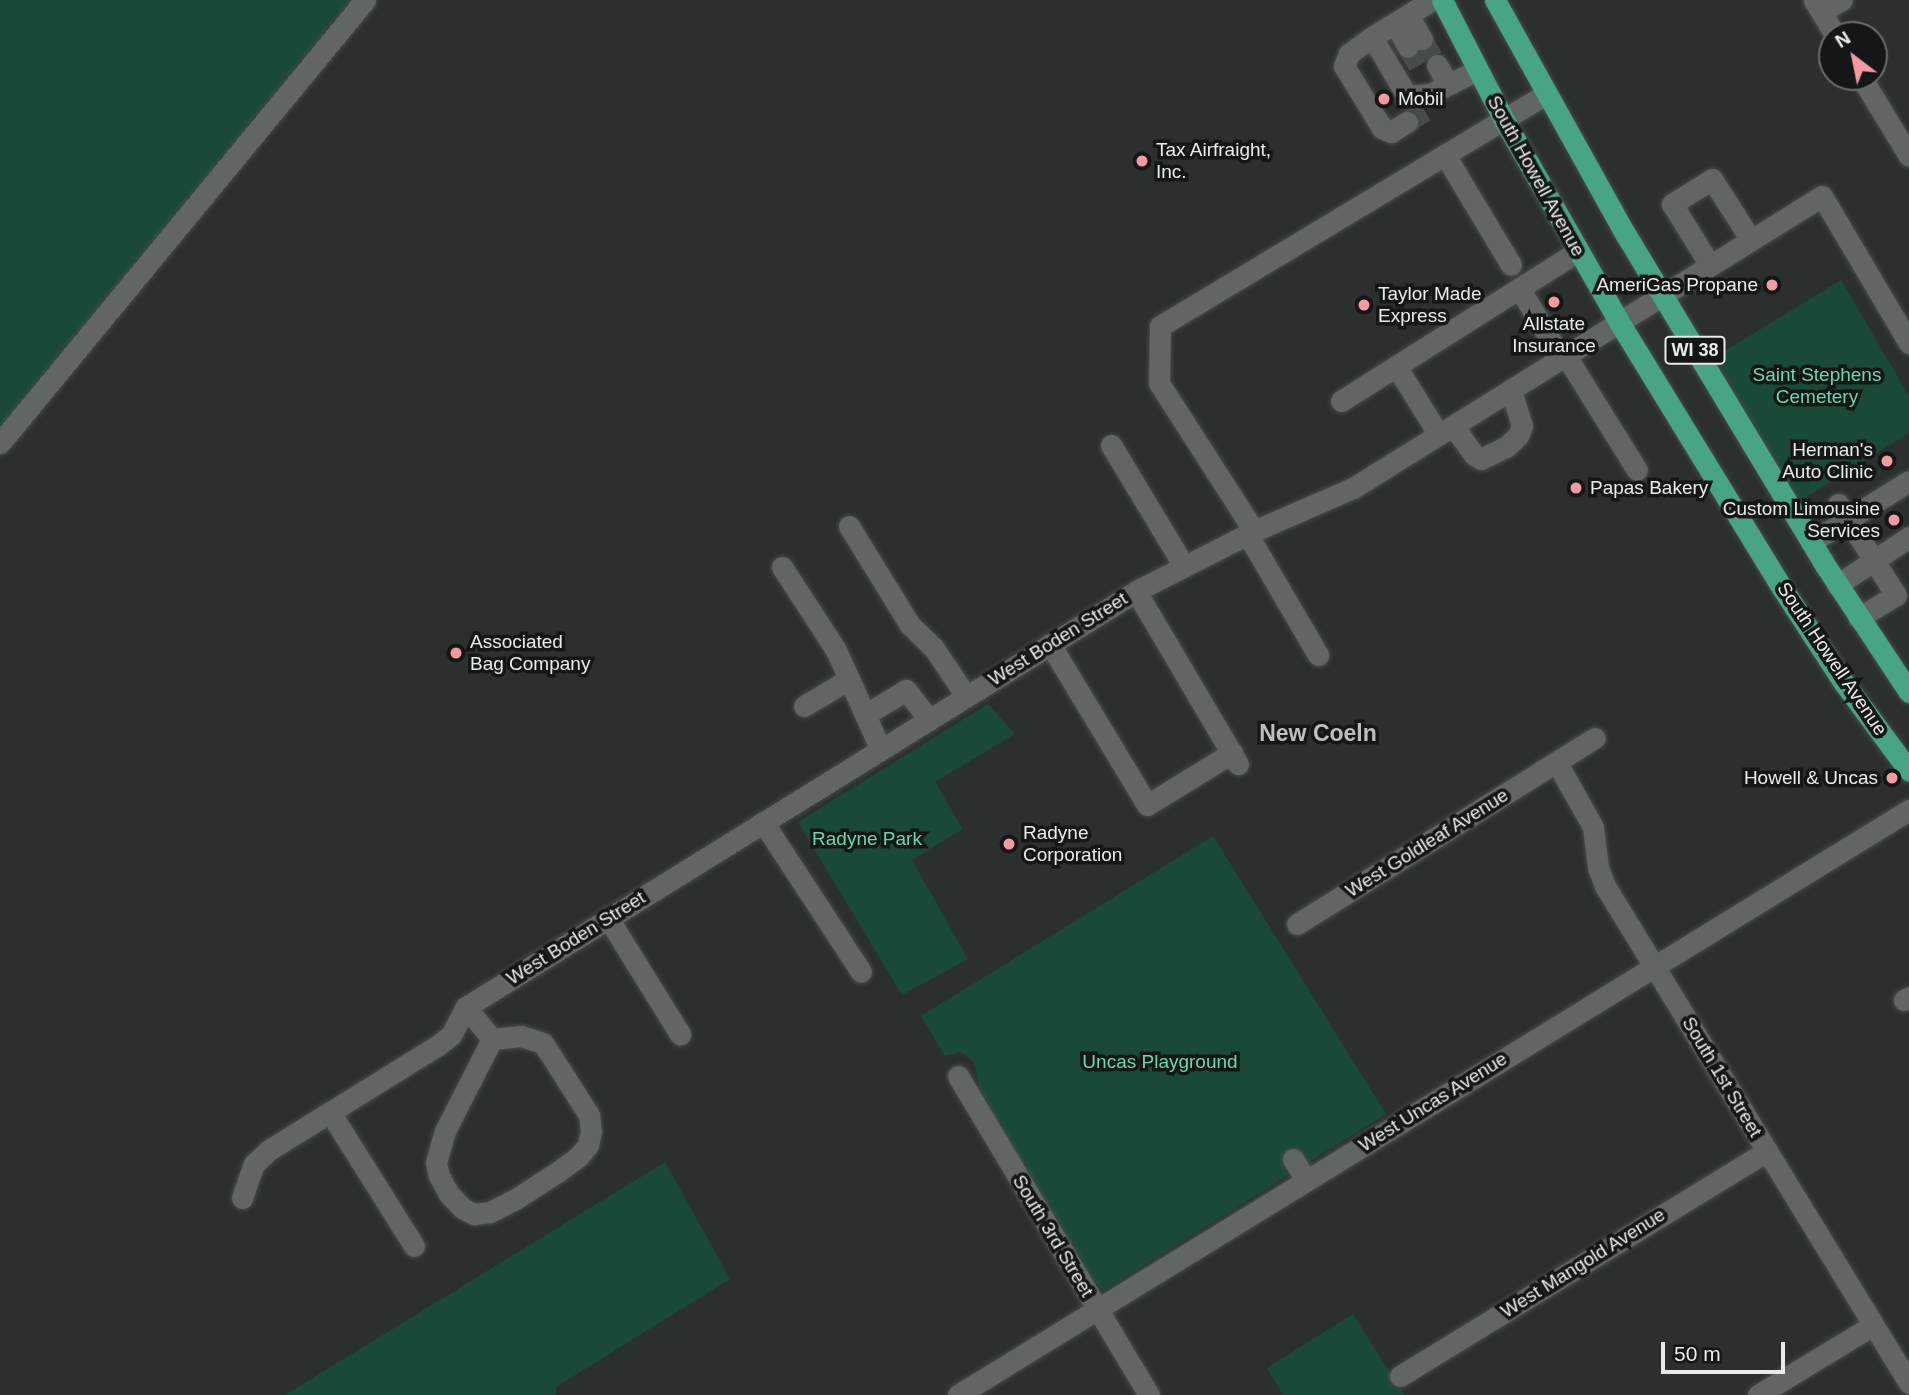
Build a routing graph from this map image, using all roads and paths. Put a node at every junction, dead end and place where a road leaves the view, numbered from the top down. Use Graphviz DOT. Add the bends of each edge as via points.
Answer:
graph roads {
  1 [pos="365,0"];
  2 [pos="1432,0"];
  3 [pos="1442,0"];
  4 [pos="1495,0"];
  5 [pos="1842,0"];
  6 [pos="1818,6"];
  7 [pos="1401,19"];
  8 [pos="1372,37"];
  9 [pos="1415,43"];
  10 [pos="1477,70"];
  11 [pos="1872,91"];
  12 [pos="1545,95"];
  13 [pos="1504,120"];
  14 [pos="1407,122"];
  15 [pos="1903,133"];
  16 [pos="1445,155"];
  17 [pos="1909,156"];
  18 [pos="1751,240"];
  19 [pos="1577,252"];
  20 [pos="1511,265"];
  21 [pos="1710,265"];
  22 [pos="1519,288"];
  23 [pos="1662,295"];
  24 [pos="1619,322"];
  25 [pos="1909,343"];
  26 [pos="1564,358"];
  27 [pos="1396,366"];
  28 [pos="1511,391"];
  29 [pos="1341,401"];
  30 [pos="1446,431"];
  31 [pos="0,443"];
  32 [pos="1111,445"];
  33 [pos="1637,470"];
  34 [pos="1909,481"];
  35 [pos="1843,511"];
  36 [pos="849,526"];
  37 [pos="1251,533"];
  38 [pos="1909,537"];
  39 [pos="1811,542"];
  40 [pos="1874,560"];
  41 [pos="1184,566"];
  42 [pos="782,567"];
  43 [pos="1837,585"];
  44 [pos="1136,591"];
  45 [pos="1858,618"];
  46 [pos="1050,644"];
  47 [pos="1318,655"];
  48 [pos="849,679"];
  49 [pos="1909,692"];
  50 [pos="966,696"];
  51 [pos="804,706"];
  52 [pos="865,715"];
  53 [pos="929,719"];
  54 [pos="1595,738"];
  55 [pos="880,748"];
  56 [pos="1557,763"];
  57 [pos="1909,771"];
  58 [pos="1909,810"];
  59 [pos="763,822"];
  60 [pos="608,918"];
  61 [pos="1297,924"];
  62 [pos="1654,966"];
  63 [pos="861,972"];
  64 [pos="466,1006"];
  65 [pos="680,1034"];
  66 [pos="492,1039"];
  67 [pos="958,1076"];
  68 [pos="330,1112"];
  69 [pos="1766,1151"];
  70 [pos="1293,1159"];
  71 [pos="1306,1180"];
  72 [pos="242,1198"];
  73 [pos="414,1246"];
  74 [pos="1097,1309"];
  75 [pos="1873,1325"];
  76 [pos="1400,1376"];
  77 [pos="1909,1384"];
  78 [pos="958,1395"];
  79 [pos="1149,1395"];
  80 [pos="1758,1395"];
  1 -- 31 [label="street"];
  2 -- 7 [label="street"];
  3 -- 10 [label="main road, South Howell Avenue / WI 38"];
  4 -- 12 [label="main road, WI 38"];
  5 -- 6 [label="street"];
  7 -- 8 [label="street"];
  7 -- 9 [label="street"];
  8 -- 10 [label="street" via="1407,96"];
  8 -- 14 [label="street" via="1349,54 1344,65 1382,128 1391,132"];
  10 -- 13 [label="main road, South Howell Avenue / WI 38"];
  11 -- 15 [label="street"];
  12 -- 13 [label="street"];
  12 -- 23 [label="main road, WI 38"];
  13 -- 16 [label="street"];
  13 -- 19 [label="main road, South Howell Avenue / WI 38"];
  15 -- 17 [label="street"];
  16 -- 20 [label="street"];
  16 -- 37 [label="street" via="1160,326 1159,383"];
  18 -- 21 [label="street, West Boden Street"];
  18 -- 21 [label="street" via="1712,179 1672,204"];
  18 -- 25 [label="street, West Boden Street" via="1822,196"];
  19 -- 22 [label="street"];
  19 -- 24 [label="main road, South Howell Avenue / WI 38"];
  21 -- 23 [label="street, West Boden Street"];
  22 -- 26 [label="street"];
  22 -- 27 [label="street"];
  23 -- 24 [label="street, West Boden Street"];
  23 -- 39 [label="main road, WI 38"];
  24 -- 26 [label="street, West Boden Street"];
  24 -- 57 [label="main road, South Howell Avenue / WI 38" via="1782,588"];
  26 -- 28 [label="street, West Boden Street"];
  26 -- 33 [label="street"];
  27 -- 29 [label="street"];
  27 -- 30 [label="street"];
  28 -- 30 [label="street, West Boden Street"];
  28 -- 30 [label="street" via="1522,426 1506,447 1481,458"];
  30 -- 37 [label="street, West Boden Street" via="1353,488"];
  32 -- 41 [label="street"];
  34 -- 35 [label="street"];
  35 -- 39 [label="street"];
  35 -- 40 [label="street"];
  36 -- 50 [label="street" via="910,625 933,647"];
  37 -- 41 [label="street, West Boden Street"];
  37 -- 47 [label="street"];
  38 -- 40 [label="street"];
  39 -- 43 [label="main road, WI 38"];
  40 -- 43 [label="street"];
  40 -- 45 [label="street" via="1896,595"];
  41 -- 44 [label="street, West Boden Street"];
  42 -- 48 [label="street" via="836,650"];
  43 -- 45 [label="main road, WI 38"];
  44 -- 46 [label="street, West Boden Street"];
  44 -- 46 [label="street" via="1235,758 1147,805"];
  45 -- 49 [label="main road, WI 38"];
  46 -- 50 [label="street, West Boden Street"];
  48 -- 51 [label="street"];
  48 -- 52 [label="street"];
  50 -- 53 [label="street, West Boden Street"];
  52 -- 53 [label="street" via="906,690"];
  52 -- 55 [label="street"];
  53 -- 55 [label="street, West Boden Street"];
  54 -- 56 [label="street, West Goldleaf Avenue"];
  55 -- 59 [label="street, West Boden Street"];
  56 -- 61 [label="street, West Goldleaf Avenue"];
  56 -- 62 [label="street, South 1st Street" via="1593,827 1605,886"];
  58 -- 62 [label="street, West Uncas Avenue"];
  59 -- 60 [label="street, West Boden Street"];
  59 -- 63 [label="street"];
  60 -- 64 [label="street, West Boden Street"];
  60 -- 65 [label="street"];
  62 -- 69 [label="street, South 1st Street"];
  62 -- 71 [label="street, West Uncas Avenue"];
  64 -- 66 [label="street"];
  64 -- 68 [label="street" via="450,1035 437,1046"];
  66 -- 66 [label="street" via="445,1131 436,1163 449,1194 474,1214 491,1212 556,1173 578,1157 588,1145 591,1131 589,1115 543,1043 521,1036"];
  67 -- 74 [label="street, South 3rd Street"];
  68 -- 72 [label="street" via="261,1157"];
  68 -- 73 [label="street"];
  69 -- 75 [label="street, South 1st Street"];
  69 -- 76 [label="street, West Mangold Avenue"];
  70 -- 71 [label="street"];
  71 -- 74 [label="street, West Uncas Avenue"];
  74 -- 78 [label="street, West Uncas Avenue"];
  74 -- 79 [label="street, South 3rd Street"];
  75 -- 77 [label="street, South 1st Street"];
  75 -- 80 [label="street"];
}
